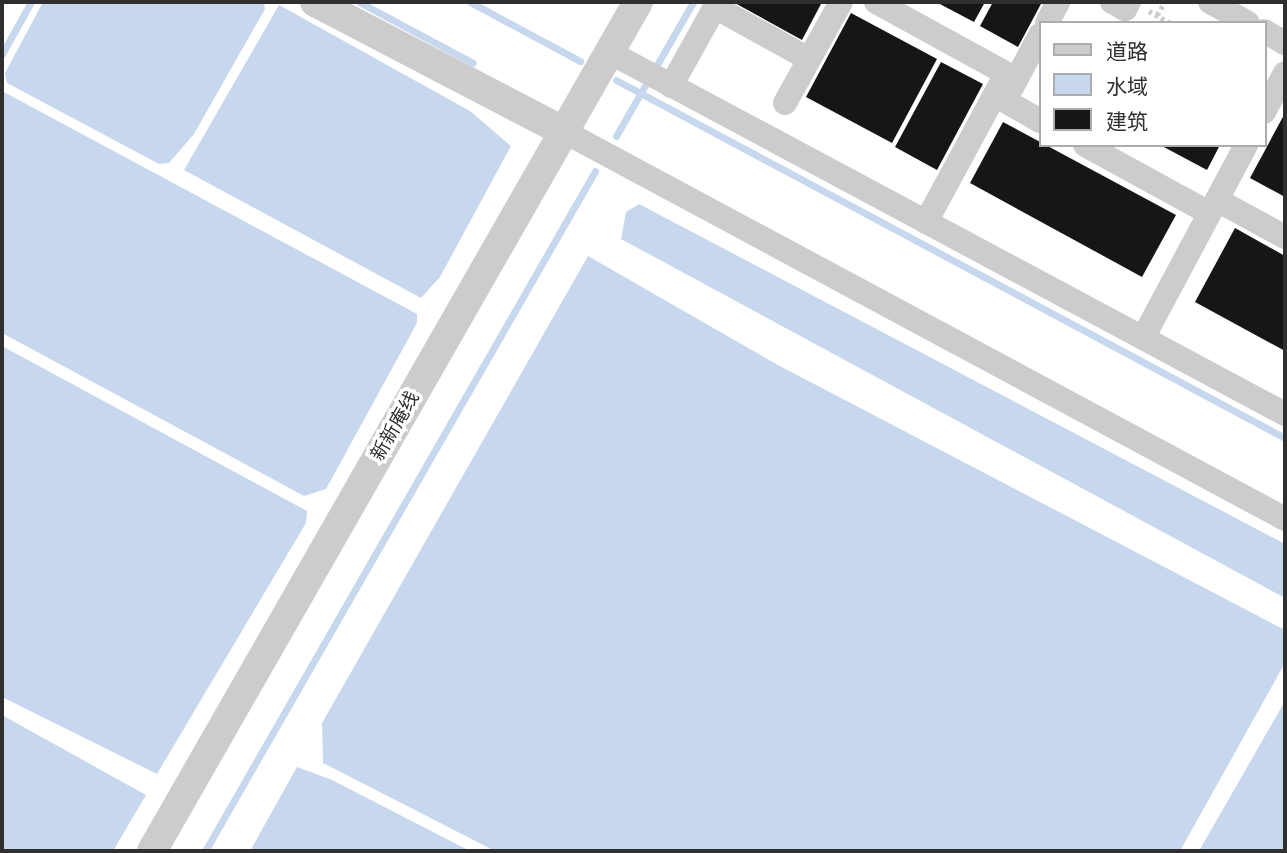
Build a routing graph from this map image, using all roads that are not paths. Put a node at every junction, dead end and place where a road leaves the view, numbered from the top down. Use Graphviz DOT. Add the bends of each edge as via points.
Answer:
graph roads {
  1 [pos="315,2"];
  2 [pos="638,2"];
  3 [pos="841,2"];
  4 [pos="876,2"];
  5 [pos="1058,2"];
  6 [pos="1112,2"];
  7 [pos="1129,2"];
  8 [pos="1210,2"];
  9 [pos="1048,21"];
  10 [pos="1244,21"];
  11 [pos="1266,33"];
  12 [pos="1038,38"];
  13 [pos="1285,43"];
  14 [pos="609,52"];
  15 [pos="809,60"];
  16 [pos="1285,73"];
  17 [pos="658,79"];
  18 [pos="1005,88"];
  19 [pos="785,103"];
  20 [pos="1266,108"];
  21 [pos="1038,119"];
  22 [pos="563,131"];
  23 [pos="1089,147"];
  24 [pos="1245,147"];
  25 [pos="1213,207"];
  26 [pos="926,222"];
  27 [pos="1285,237"];
  28 [pos="1143,338"];
  29 [pos="1285,414"];
  30 [pos="1285,519"];
  31 [pos="152,851"];
  1 -- 22 [label="street"];
  2 -- 14 [label="street, 新新庵线"];
  3 -- 15 [label="street"];
  4 -- 18 [label="street"];
  5 -- 9 [label="street"];
  6 -- 7 [label="street" via="1125,9"];
  8 -- 10 [label="street"];
  11 -- 13 [label="street"];
  12 -- 18 [label="street"];
  14 -- 17 [label="street"];
  14 -- 22 [label="street, 新新庵线"];
  15 -- 17 [label="street" via="715,7"];
  15 -- 19 [label="street"];
  16 -- 20 [label="street"];
  17 -- 26 [label="street"];
  18 -- 21 [label="street"];
  18 -- 26 [label="street"];
  22 -- 30 [label="street"];
  22 -- 31 [label="street, 新新庵线"];
  23 -- 25 [label="street"];
  24 -- 25 [label="street"];
  25 -- 27 [label="street"];
  25 -- 28 [label="street"];
  26 -- 28 [label="street"];
  28 -- 29 [label="street"];
}
